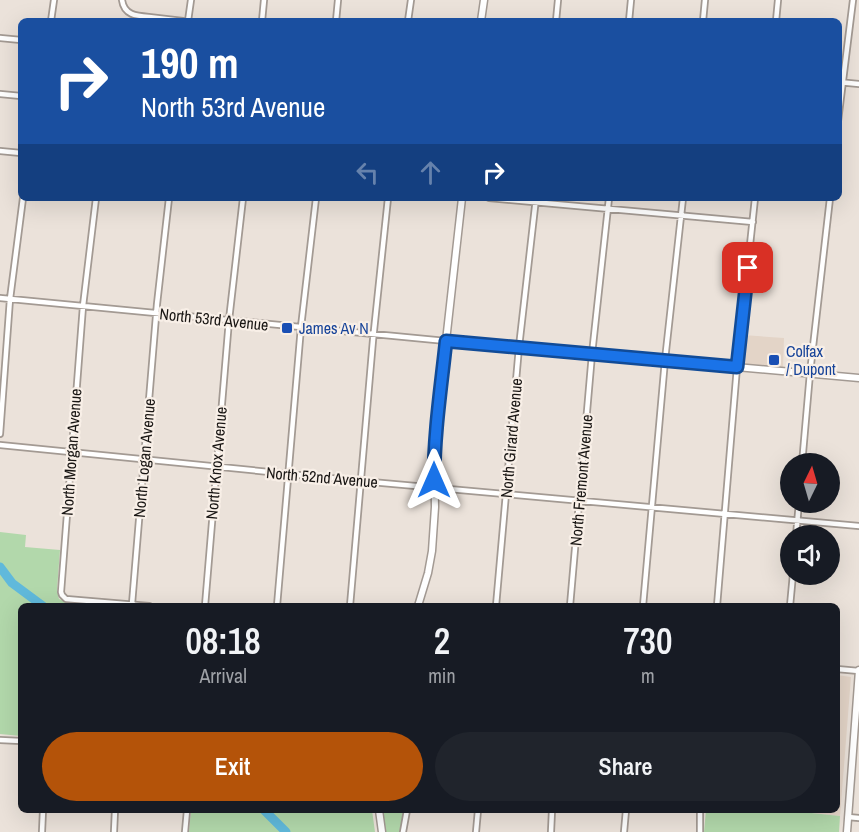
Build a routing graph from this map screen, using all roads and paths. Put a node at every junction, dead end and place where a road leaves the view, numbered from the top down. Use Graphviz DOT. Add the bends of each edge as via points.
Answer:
graph roads {
  1 [pos="54,0"];
  2 [pos="122,0"];
  3 [pos="191,0"];
  4 [pos="264,0"];
  5 [pos="338,0"];
  6 [pos="411,0"];
  7 [pos="484,0"];
  8 [pos="558,0"];
  9 [pos="632,0"];
  10 [pos="705,0"];
  11 [pos="778,0"];
  12 [pos="852,0"];
  13 [pos="51,18"];
  14 [pos="145,18"];
  15 [pos="188,18"];
  16 [pos="262,18"];
  17 [pos="336,18"];
  18 [pos="408,18"];
  19 [pos="482,18"];
  20 [pos="556,18"];
  21 [pos="629,18"];
  22 [pos="703,18"];
  23 [pos="776,18"];
  24 [pos="0,38"];
  25 [pos="18,40"];
  26 [pos="842,75"];
  27 [pos="842,83"];
  28 [pos="859,84"];
  29 [pos="0,94"];
  30 [pos="18,96"];
  31 [pos="0,151"];
  32 [pos="18,153"];
  33 [pos="23,201"];
  34 [pos="96,201"];
  35 [pos="169,201"];
  36 [pos="243,201"];
  37 [pos="316,201"];
  38 [pos="388,201"];
  39 [pos="462,201"];
  40 [pos="536,201"];
  41 [pos="544,201"];
  42 [pos="609,201"];
  43 [pos="683,201"];
  44 [pos="755,201"];
  45 [pos="830,201"];
  46 [pos="608,209"];
  47 [pos="681,215"];
  48 [pos="753,222"];
  49 [pos="0,298"];
  50 [pos="10,298"];
  51 [pos="83,306"];
  52 [pos="156,313"];
  53 [pos="229,320"];
  54 [pos="301,327"];
  55 [pos="373,335"];
  56 [pos="446,341"];
  57 [pos="519,347"];
  58 [pos="592,354"];
  59 [pos="664,360"];
  60 [pos="737,367"];
  61 [pos="810,374"];
  62 [pos="859,378"];
  63 [pos="0,434"];
  64 [pos="0,445"];
  65 [pos="71,452"];
  66 [pos="803,453"];
  67 [pos="144,459"];
  68 [pos="216,466"];
  69 [pos="288,474"];
  70 [pos="360,481"];
  71 [pos="434,487"];
  72 [pos="506,494"];
  73 [pos="579,500"];
  74 [pos="652,507"];
  75 [pos="798,513"];
  76 [pos="725,514"];
  77 [pos="798,520"];
  78 [pos="797,525"];
  79 [pos="859,526"];
  80 [pos="792,585"];
  81 [pos="120,603"];
  82 [pos="132,603"];
  83 [pos="205,603"];
  84 [pos="277,603"];
  85 [pos="350,603"];
  86 [pos="419,603"];
  87 [pos="496,603"];
  88 [pos="570,603"];
  89 [pos="643,603"];
  90 [pos="717,603"];
  91 [pos="790,603"];
  92 [pos="840,669"];
  93 [pos="859,671"];
  94 [pos="0,740"];
  95 [pos="18,741"];
  96 [pos="43,813"];
  97 [pos="115,813"];
  98 [pos="187,813"];
  99 [pos="380,813"];
  100 [pos="406,813"];
  101 [pos="478,813"];
  102 [pos="552,813"];
  103 [pos="626,813"];
  104 [pos="700,813"];
  105 [pos="848,817"];
  106 [pos="859,818"];
  107 [pos="42,832"];
  108 [pos="114,832"];
  109 [pos="185,832"];
  110 [pos="382,832"];
  111 [pos="403,832"];
  112 [pos="476,832"];
  113 [pos="551,832"];
  114 [pos="624,832"];
  115 [pos="699,832"];
  116 [pos="847,832"];
  1 -- 13 [label="street"];
  2 -- 14 [label="street" via="127,12"];
  3 -- 15 [label="street"];
  4 -- 16 [label="street"];
  5 -- 17 [label="street"];
  6 -- 18 [label="street"];
  7 -- 19 [label="street"];
  8 -- 20 [label="street"];
  9 -- 21 [label="street"];
  10 -- 22 [label="street"];
  11 -- 23 [label="street"];
  12 -- 26 [label="street"];
  24 -- 25 [label="street"];
  27 -- 28 [label="street"];
  29 -- 30 [label="street"];
  31 -- 32 [label="street"];
  33 -- 50 [label="street"];
  34 -- 51 [label="street, North Morgan Avenue"];
  35 -- 52 [label="street, North Logan Avenue"];
  36 -- 53 [label="street, North Knox Avenue"];
  37 -- 54 [label="street"];
  38 -- 55 [label="street"];
  39 -- 56 [label="street"];
  40 -- 57 [label="street, North Girard Avenue"];
  41 -- 46 [label="street"];
  42 -- 46 [label="street, North Fremont Avenue"];
  43 -- 47 [label="street"];
  44 -- 48 [label="street"];
  45 -- 61 [label="street"];
  46 -- 47 [label="street"];
  46 -- 58 [label="street, North Fremont Avenue"];
  47 -- 48 [label="street"];
  47 -- 59 [label="street"];
  48 -- 60 [label="street"];
  49 -- 50 [label="street, North 53rd Avenue"];
  50 -- 51 [label="street, North 53rd Avenue"];
  50 -- 63 [label="street"];
  51 -- 52 [label="street, North 53rd Avenue"];
  51 -- 65 [label="street, North Morgan Avenue"];
  52 -- 53 [label="street, North 53rd Avenue"];
  52 -- 67 [label="street, North Logan Avenue"];
  53 -- 54 [label="street, North 53rd Avenue"];
  53 -- 68 [label="street, North Knox Avenue"];
  54 -- 55 [label="street, North 53rd Avenue"];
  54 -- 69 [label="street"];
  55 -- 56 [label="street, North 53rd Avenue"];
  55 -- 70 [label="street"];
  56 -- 57 [label="street, North 53rd Avenue"];
  56 -- 71 [label="street" via="436,416"];
  57 -- 58 [label="street, North 53rd Avenue"];
  57 -- 72 [label="street, North Girard Avenue"];
  58 -- 59 [label="street, North 53rd Avenue"];
  58 -- 73 [label="street, North Fremont Avenue"];
  59 -- 60 [label="street, North 53rd Avenue"];
  59 -- 74 [label="street"];
  60 -- 61 [label="street, North 53rd Avenue"];
  60 -- 76 [label="street"];
  61 -- 62 [label="street, North 53rd Avenue"];
  61 -- 66 [label="street"];
  64 -- 65 [label="street, North 52nd Avenue"];
  65 -- 67 [label="street, North 52nd Avenue"];
  65 -- 81 [label="street, North Morgan Avenue" via="61,592 70,599"];
  67 -- 68 [label="street, North 52nd Avenue"];
  67 -- 82 [label="street, North Logan Avenue"];
  68 -- 69 [label="street, North 52nd Avenue"];
  68 -- 83 [label="street, North Knox Avenue"];
  69 -- 70 [label="street, North 52nd Avenue"];
  69 -- 84 [label="street"];
  70 -- 71 [label="street, North 52nd Avenue"];
  70 -- 85 [label="street"];
  71 -- 72 [label="street, North 52nd Avenue"];
  71 -- 86 [label="street" via="432,551"];
  72 -- 73 [label="street, North 52nd Avenue"];
  72 -- 87 [label="street, North Girard Avenue"];
  73 -- 74 [label="street, North 52nd Avenue"];
  73 -- 88 [label="street, North Fremont Avenue"];
  74 -- 76 [label="street, North 52nd Avenue"];
  74 -- 89 [label="street"];
  75 -- 77 [label="street"];
  76 -- 77 [label="street, North 52nd Avenue"];
  76 -- 90 [label="street"];
  77 -- 78 [label="street"];
  77 -- 79 [label="street, North 52nd Avenue"];
  80 -- 91 [label="street"];
  92 -- 93 [label="street"];
  93 -- 105 [label="street"];
  94 -- 95 [label="street"];
  96 -- 107 [label="street"];
  97 -- 108 [label="street"];
  98 -- 109 [label="street"];
  99 -- 110 [label="street"];
  100 -- 111 [label="street"];
  101 -- 112 [label="street"];
  102 -- 113 [label="street"];
  103 -- 114 [label="street"];
  104 -- 115 [label="street"];
  105 -- 106 [label="street"];
  105 -- 116 [label="street"];
}
